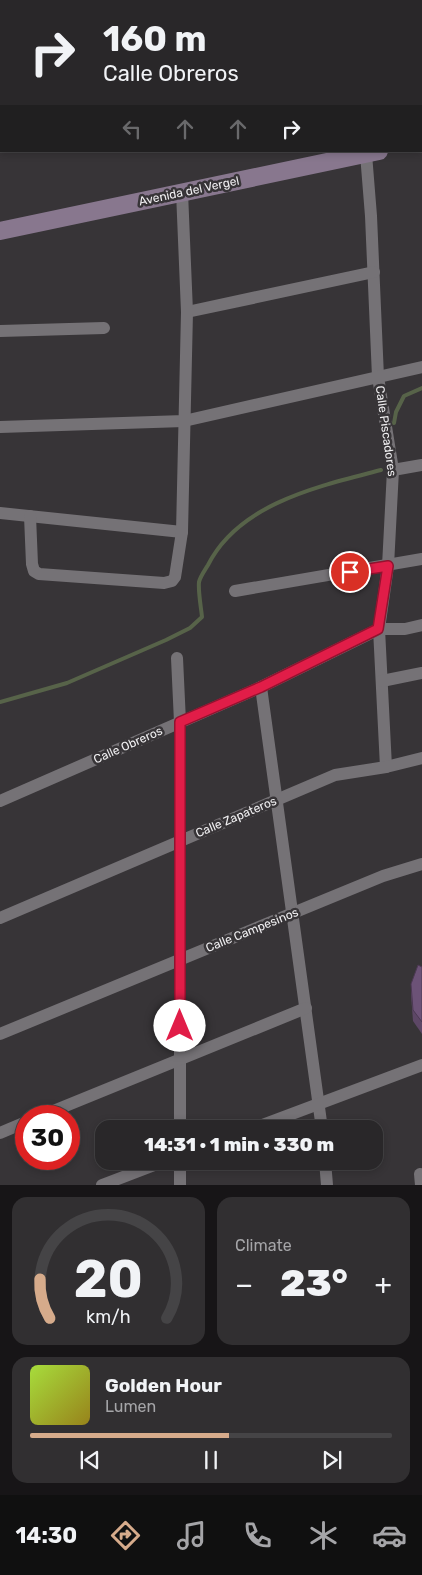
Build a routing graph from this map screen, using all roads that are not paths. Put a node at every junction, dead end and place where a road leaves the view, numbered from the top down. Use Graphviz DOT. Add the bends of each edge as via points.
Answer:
graph roads {
  1 [pos="372,153"];
  2 [pos="182,192"];
  3 [pos="0,231"];
  4 [pos="374,272"];
  5 [pos="187,312"];
  6 [pos="104,328"];
  7 [pos="0,331"];
  8 [pos="422,367"];
  9 [pos="378,377"];
  10 [pos="184,421"];
  11 [pos="0,427"];
  12 [pos="422,465"];
  13 [pos="394,470"];
  14 [pos="0,513"];
  15 [pos="30,516"];
  16 [pos="182,532"];
  17 [pos="422,559"];
  18 [pos="388,566"];
  19 [pos="235,591"];
  20 [pos="422,625"];
  21 [pos="378,629"];
  22 [pos="176,658"];
  23 [pos="422,673"];
  24 [pos="382,681"];
  25 [pos="261,687"];
  26 [pos="180,722"];
  27 [pos="422,758"];
  28 [pos="386,767"];
  29 [pos="0,800"];
  30 [pos="277,800"];
  31 [pos="180,841"];
  32 [pos="422,864"];
  33 [pos="292,913"];
  34 [pos="0,918"];
  35 [pos="180,960"];
  36 [pos="306,1008"];
  37 [pos="0,1034"];
  38 [pos="180,1060"];
  39 [pos="422,1065"];
  40 [pos="319,1104"];
  41 [pos="68,1105"];
  42 [pos="180,1120"];
  43 [pos="276,1120"];
  44 [pos="321,1120"];
  45 [pos="15,1127"];
  46 [pos="0,1133"];
  47 [pos="141,1170"];
  48 [pos="180,1170"];
  49 [pos="326,1170"];
  50 [pos="102,1185"];
  51 [pos="180,1185"];
  52 [pos="327,1185"];
  1 -- 2 [label="street, Avenida del Vergel"];
  1 -- 4 [label="street, Calle Piscadores"];
  2 -- 3 [label="street, Avenida del Vergel"];
  2 -- 5 [label="street"];
  4 -- 5 [label="street"];
  4 -- 9 [label="street, Calle Piscadores"];
  5 -- 10 [label="street"];
  6 -- 7 [label="street"];
  8 -- 9 [label="street"];
  9 -- 10 [label="street"];
  9 -- 13 [label="street, Calle Piscadores"];
  10 -- 11 [label="street"];
  10 -- 16 [label="street"];
  12 -- 13 [label="street"];
  13 -- 18 [label="street, Calle Piscadores"];
  14 -- 15 [label="street"];
  15 -- 16 [label="street"];
  15 -- 16 [label="street" via="32,564 39,574 172,581"];
  17 -- 18 [label="street"];
  18 -- 19 [label="street"];
  18 -- 21 [label="street, Calle Piscadores"];
  20 -- 21 [label="street, Calle Obreros"];
  21 -- 24 [label="street, Calle Piscadores"];
  21 -- 25 [label="street, Calle Obreros"];
  22 -- 26 [label="street"];
  23 -- 24 [label="street"];
  24 -- 28 [label="street, Calle Piscadores"];
  25 -- 26 [label="street, Calle Obreros"];
  25 -- 30 [label="street"];
  26 -- 29 [label="street, Calle Obreros"];
  26 -- 31 [label="street"];
  27 -- 28 [label="street, Calle Zapateros"];
  28 -- 30 [label="street, Calle Zapateros" via="335,775"];
  30 -- 31 [label="street, Calle Zapateros"];
  30 -- 33 [label="street"];
  31 -- 34 [label="street, Calle Zapateros"];
  31 -- 35 [label="street"];
  32 -- 33 [label="street, Calle Campesinos"];
  33 -- 35 [label="street, Calle Campesinos"];
  33 -- 36 [label="street"];
  35 -- 37 [label="street, Calle Campesinos"];
  35 -- 38 [label="street"];
  36 -- 38 [label="street"];
  36 -- 40 [label="street"];
  38 -- 41 [label="street"];
  38 -- 42 [label="street"];
  39 -- 40 [label="street"];
  40 -- 43 [label="street"];
  40 -- 44 [label="street"];
  45 -- 46 [label="street"];
  47 -- 50 [label="street"];
  48 -- 51 [label="street"];
  49 -- 52 [label="street"];
}
